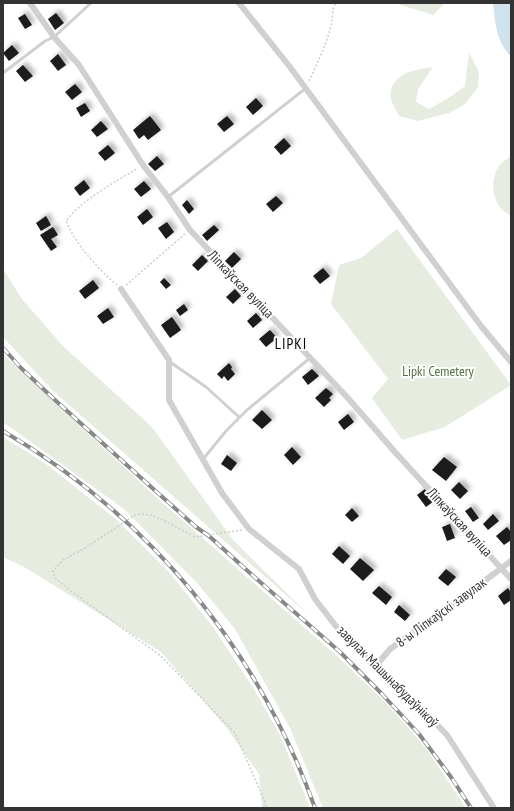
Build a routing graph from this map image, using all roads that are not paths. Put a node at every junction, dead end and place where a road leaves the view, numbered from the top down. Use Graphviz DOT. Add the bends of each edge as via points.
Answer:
graph roads {
  1 [pos="30,3"];
  2 [pos="91,3"];
  3 [pos="239,3"];
  4 [pos="54,38"];
  5 [pos="3,73"];
  6 [pos="306,88"];
  7 [pos="168,198"];
  8 [pos="121,289"];
  9 [pos="310,358"];
  10 [pos="168,360"];
  11 [pos="511,362"];
  12 [pos="239,417"];
  13 [pos="204,458"];
  14 [pos="511,561"];
  15 [pos="502,567"];
  16 [pos="511,579"];
  17 [pos="375,667"];
  18 [pos="494,808"];
  1 -- 4 [label="street, Ліпкаўская вуліца"];
  2 -- 4 [label="lane"];
  3 -- 6 [label="street"];
  4 -- 5 [label="lane" via="45,41"];
  4 -- 7 [label="street, Ліпкаўская вуліца" via="79,65 143,165"];
  6 -- 7 [label="lane"];
  6 -- 11 [label="street" via="481,326"];
  7 -- 9 [label="street, Ліпкаўская вуліца" via="190,230"];
  8 -- 10 [label="street"];
  9 -- 12 [label="lane"];
  9 -- 15 [label="street, Ліпкаўская вуліца"];
  10 -- 12 [label="lane"];
  10 -- 13 [label="street, завулак Машынабудаўнікоў" via="169,400"];
  12 -- 13 [label="lane"];
  13 -- 17 [label="street, завулак Машынабудаўнікоў" via="222,493 250,529 299,569 315,599 335,625"];
  14 -- 15 [label="street, 8-ы Ліпкаўскі завулак"];
  15 -- 16 [label="street, Ліпкаўская вуліца"];
  15 -- 17 [label="street, 8-ы Ліпкаўскі завулак" via="390,649"];
  17 -- 18 [label="street, завулак Машынабудаўнікоў" via="447,735"];
}
